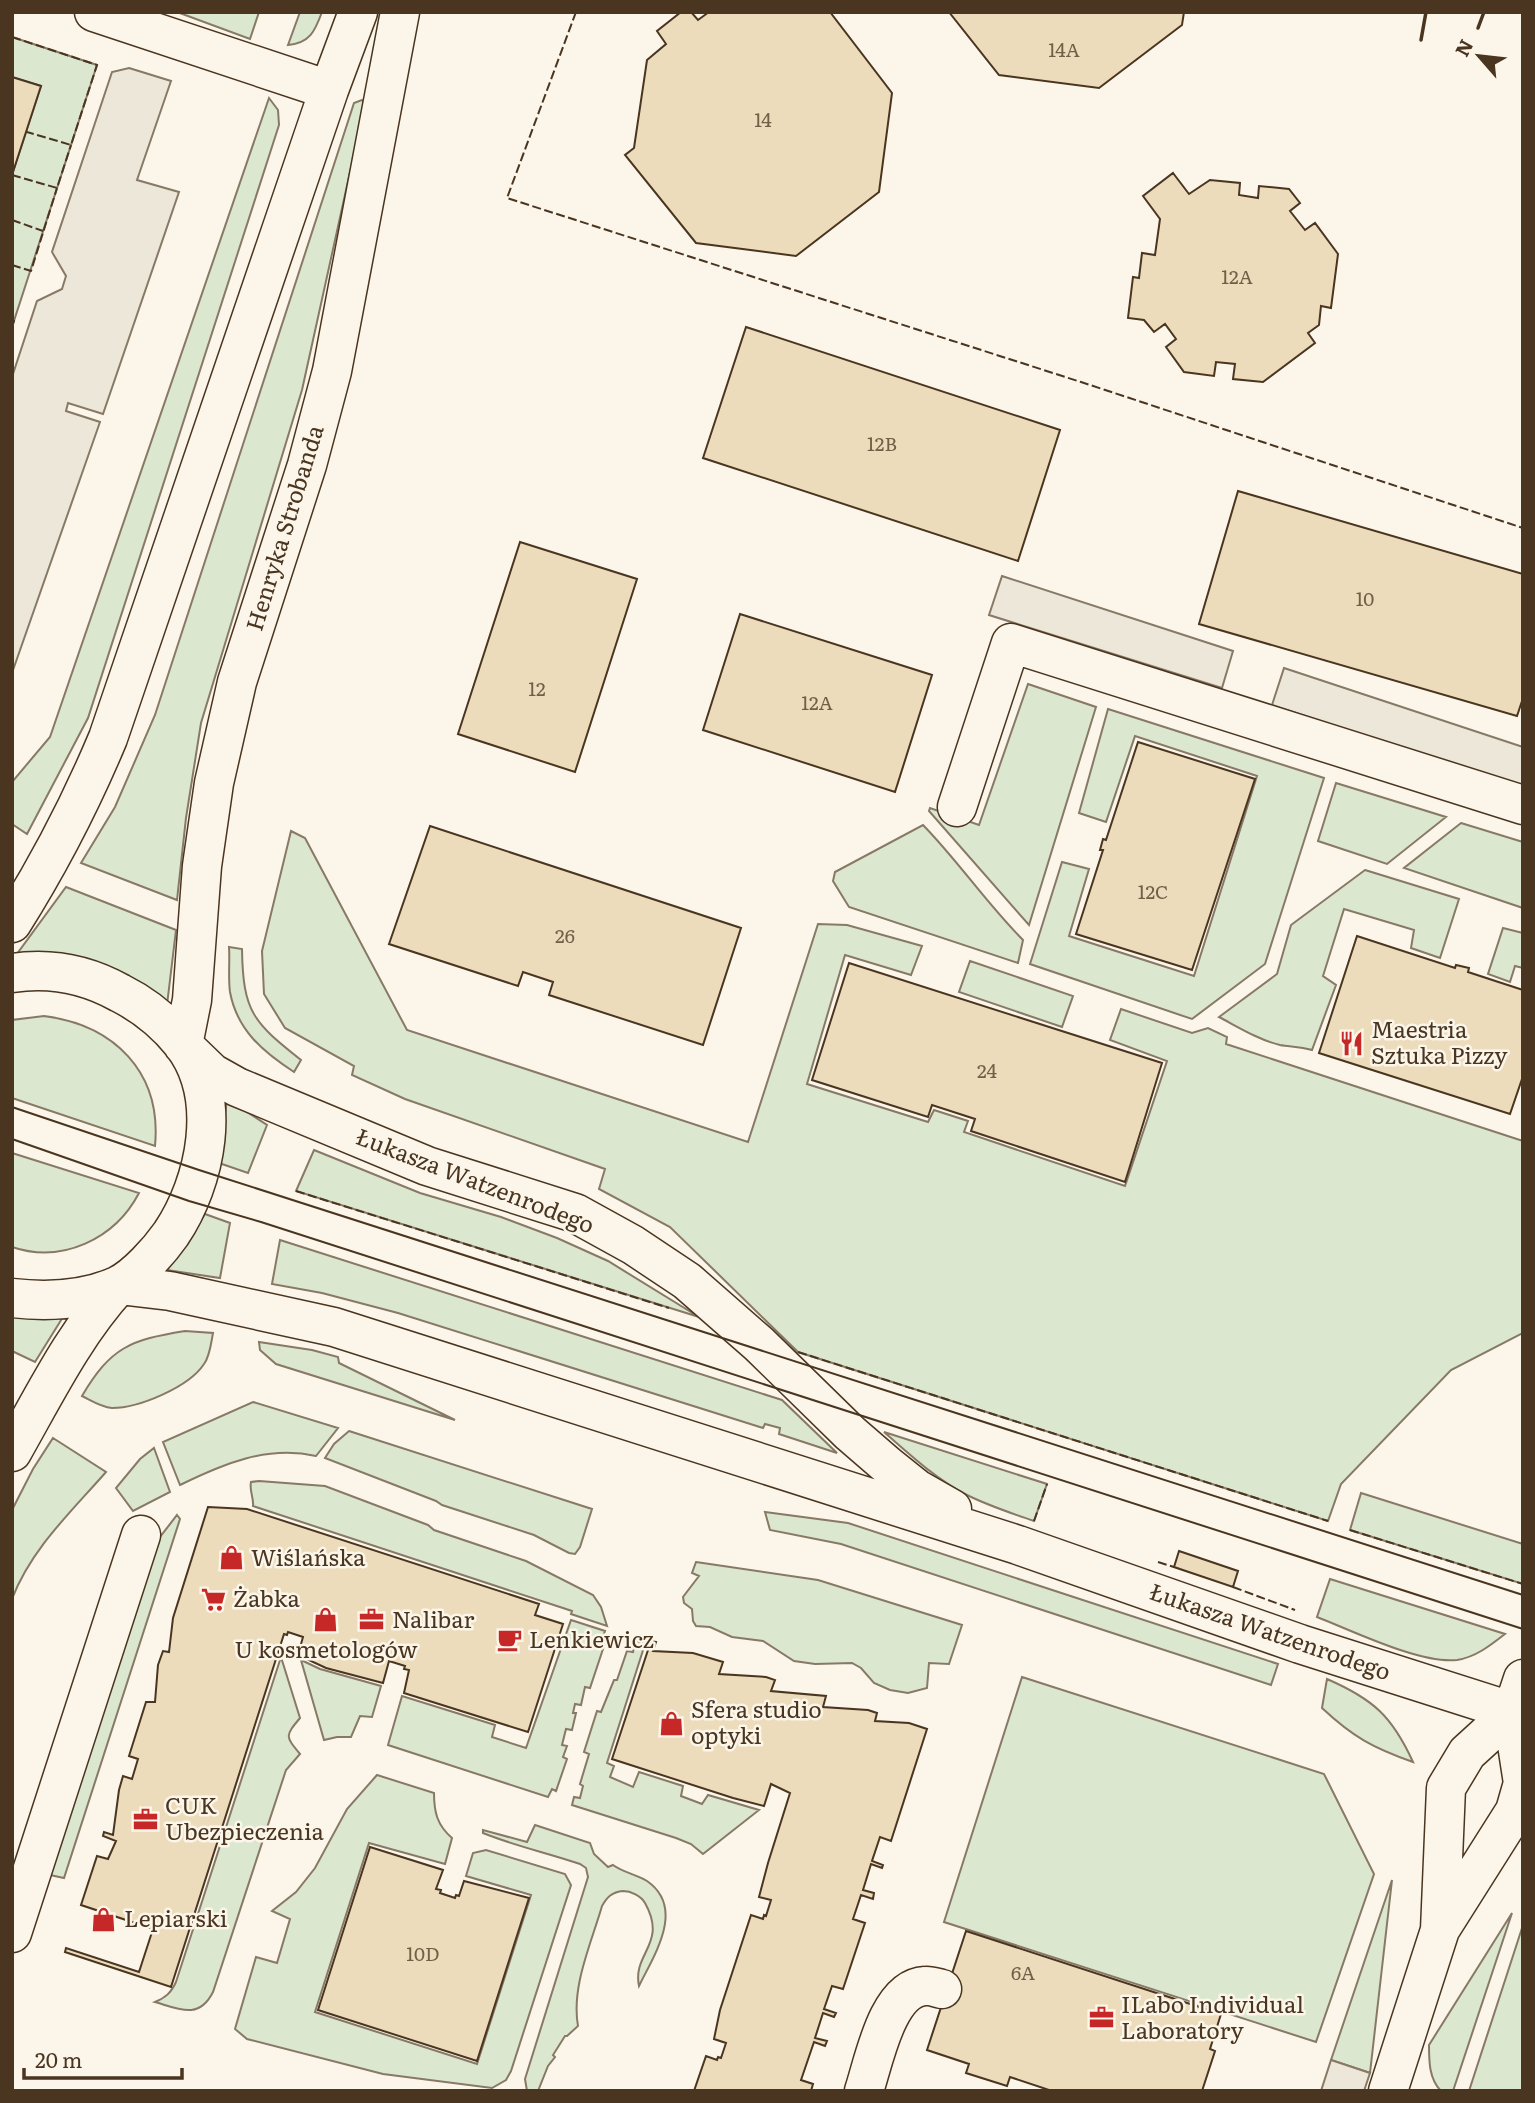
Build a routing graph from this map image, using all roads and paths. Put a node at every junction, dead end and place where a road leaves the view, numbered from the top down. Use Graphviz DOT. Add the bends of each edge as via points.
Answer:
graph roads {
  1 [pos="94,12"];
  2 [pos="358,12"];
  3 [pos="400,12"];
  4 [pos="329,90"];
  5 [pos="1523,805"];
  6 [pos="957,807"];
  7 [pos="12,923"];
  8 [pos="12,973"];
  9 [pos="183,1045"];
  10 [pos="119,1285"];
  11 [pos="12,1298"];
  12 [pos="12,1452"];
  13 [pos="141,1535"];
  14 [pos="1018,1545"];
  15 [pos="1519,1702"];
  16 [pos="1523,1783"];
  17 [pos="1440,1930"];
  18 [pos="12,1933"];
  19 [pos="942,1989"];
  20 [pos="864,2091"];
  21 [pos="1388,2091"];
  1 -- 4 [label="street" via="161,48"];
  2 -- 4 [label="street"];
  3 -- 9 [label="street, Henryka Strobanda" via="332,371 307,466 237,682 214,783 202,866 192,1000"];
  4 -- 7 [label="street" via="108,738 49,864"];
  5 -- 6 [label="street" via="1011,643"];
  8 -- 9 [label="street, Łukasza Watzenrodego" via="60,971 112,988 150,1011"];
  9 -- 10 [label="street" via="203,1093 205,1141 199,1170 189,1201 163,1245"];
  9 -- 14 [label="street, Łukasza Watzenrodego" via="212,1073 237,1087 428,1166 575,1213 633,1245 687,1281 917,1489"];
  10 -- 11 [label="street" via="55,1300"];
  10 -- 12 [label="street" via="72,1345"];
  10 -- 14 [label="street, Łukasza Watzenrodego" via="170,1291 334,1327"];
  13 -- 18 [label="street"];
  14 -- 15 [label="street, Łukasza Watzenrodego" via="1300,1644"];
  15 -- 16 [label="street"];
  15 -- 17 [label="street" via="1466,1753 1446,1788"];
  16 -- 17 [label="street" via="1515,1811"];
  17 -- 21 [label="street"];
  19 -- 20 [label="street" via="926,1985 909,1990 897,2001"];
}
